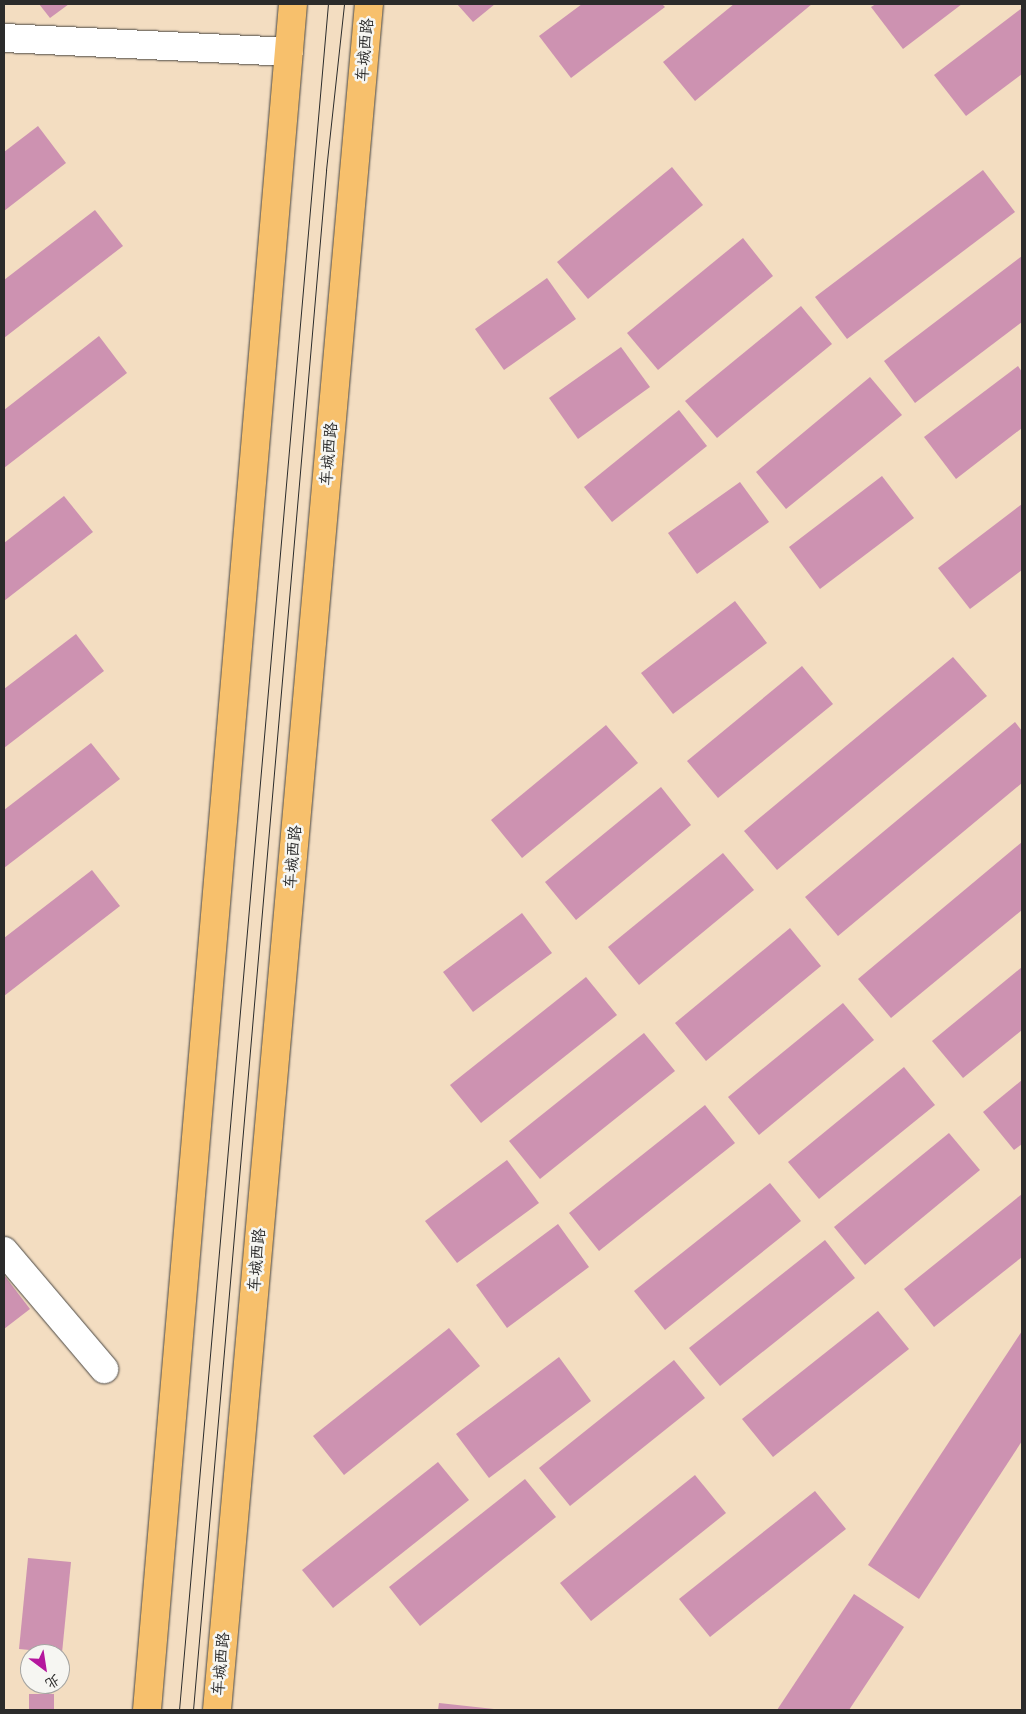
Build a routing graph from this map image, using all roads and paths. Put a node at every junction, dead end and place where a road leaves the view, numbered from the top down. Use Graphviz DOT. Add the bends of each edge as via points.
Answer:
graph roads {
  1 [pos="293,4"];
  2 [pos="369,4"];
  3 [pos="4,38"];
  4 [pos="289,52"];
  5 [pos="4,1251"];
  6 [pos="104,1370"];
  7 [pos="146,1710"];
  8 [pos="217,1710"];
  1 -- 4 [label="main road"];
  2 -- 8 [label="main road, 车城西路"];
  3 -- 4 [label="street"];
  4 -- 7 [label="main road"];
  5 -- 6 [label="street"];
}
